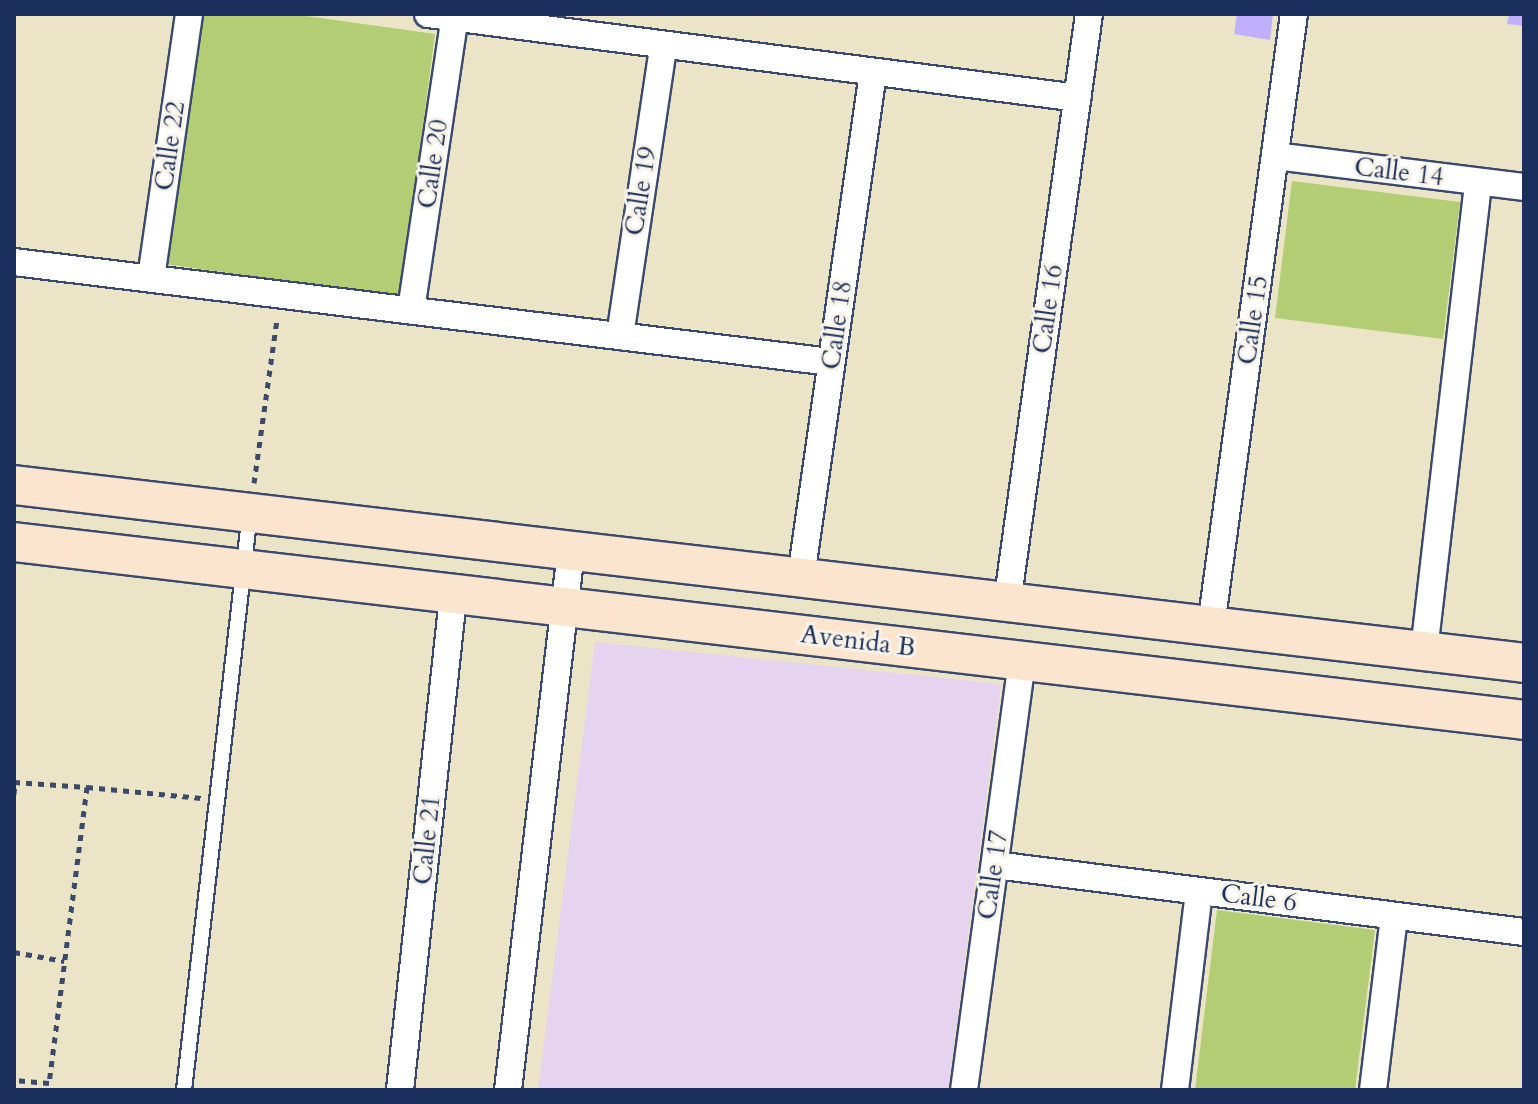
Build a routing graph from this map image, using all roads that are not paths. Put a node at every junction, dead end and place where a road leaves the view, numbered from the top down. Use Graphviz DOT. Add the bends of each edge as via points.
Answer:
graph roads {
  1 [pos="189,14"];
  2 [pos="428,14"];
  3 [pos="1089,14"];
  4 [pos="1294,14"];
  5 [pos="455,17"];
  6 [pos="663,47"];
  7 [pos="873,73"];
  8 [pos="1078,98"];
  9 [pos="1275,156"];
  10 [pos="1478,182"];
  11 [pos="1524,187"];
  12 [pos="14,262"];
  13 [pos="151,278"];
  14 [pos="411,310"];
  15 [pos="620,336"];
  16 [pos="831,362"];
  17 [pos="14,485"];
  18 [pos="234,510"];
  19 [pos="14,542"];
  20 [pos="571,551"];
  21 [pos="247,567"];
  22 [pos="801,577"];
  23 [pos="454,589"];
  24 [pos="561,604"];
  25 [pos="1007,604"];
  26 [pos="1211,626"];
  27 [pos="1424,651"];
  28 [pos="1022,661"];
  29 [pos="1524,663"];
  30 [pos="1524,720"];
  31 [pos="995,865"];
  32 [pos="1199,891"];
  33 [pos="1394,916"];
  34 [pos="1524,932"];
  35 [pos="184,1090"];
  36 [pos="400,1090"];
  37 [pos="508,1090"];
  38 [pos="964,1090"];
  39 [pos="1175,1090"];
  40 [pos="1373,1090"];
  1 -- 13 [label="street, Calle 22"];
  2 -- 5 [label="street"];
  3 -- 8 [label="street, Calle 16"];
  4 -- 9 [label="street, Calle 15"];
  5 -- 6 [label="street"];
  5 -- 14 [label="street, Calle 20"];
  6 -- 7 [label="street"];
  6 -- 15 [label="street, Calle 19"];
  7 -- 8 [label="street"];
  7 -- 16 [label="street, Calle 18"];
  8 -- 25 [label="street, Calle 16"];
  9 -- 10 [label="street, Calle 14"];
  9 -- 26 [label="street, Calle 15"];
  10 -- 11 [label="street, Calle 14"];
  10 -- 27 [label="street"];
  12 -- 13 [label="street"];
  13 -- 14 [label="street"];
  14 -- 15 [label="street"];
  15 -- 16 [label="street"];
  16 -- 22 [label="street, Calle 18"];
  17 -- 18 [label="street"];
  18 -- 20 [label="street"];
  18 -- 21 [label="lane"];
  19 -- 21 [label="street, Avenida B"];
  20 -- 22 [label="street"];
  20 -- 24 [label="street"];
  21 -- 23 [label="street, Avenida B"];
  21 -- 35 [label="lane" via="214,799"];
  22 -- 25 [label="street"];
  23 -- 24 [label="street, Avenida B"];
  23 -- 36 [label="street, Calle 21"];
  24 -- 28 [label="street, Avenida B"];
  24 -- 37 [label="street"];
  25 -- 26 [label="street"];
  26 -- 27 [label="street"];
  27 -- 29 [label="street"];
  28 -- 30 [label="street, Avenida B"];
  28 -- 31 [label="street, Calle 17"];
  31 -- 32 [label="street, Calle 6"];
  31 -- 38 [label="street, Calle 17"];
  32 -- 33 [label="street, Calle 6"];
  32 -- 39 [label="street"];
  33 -- 34 [label="street, Calle 6"];
  33 -- 40 [label="street"];
}
